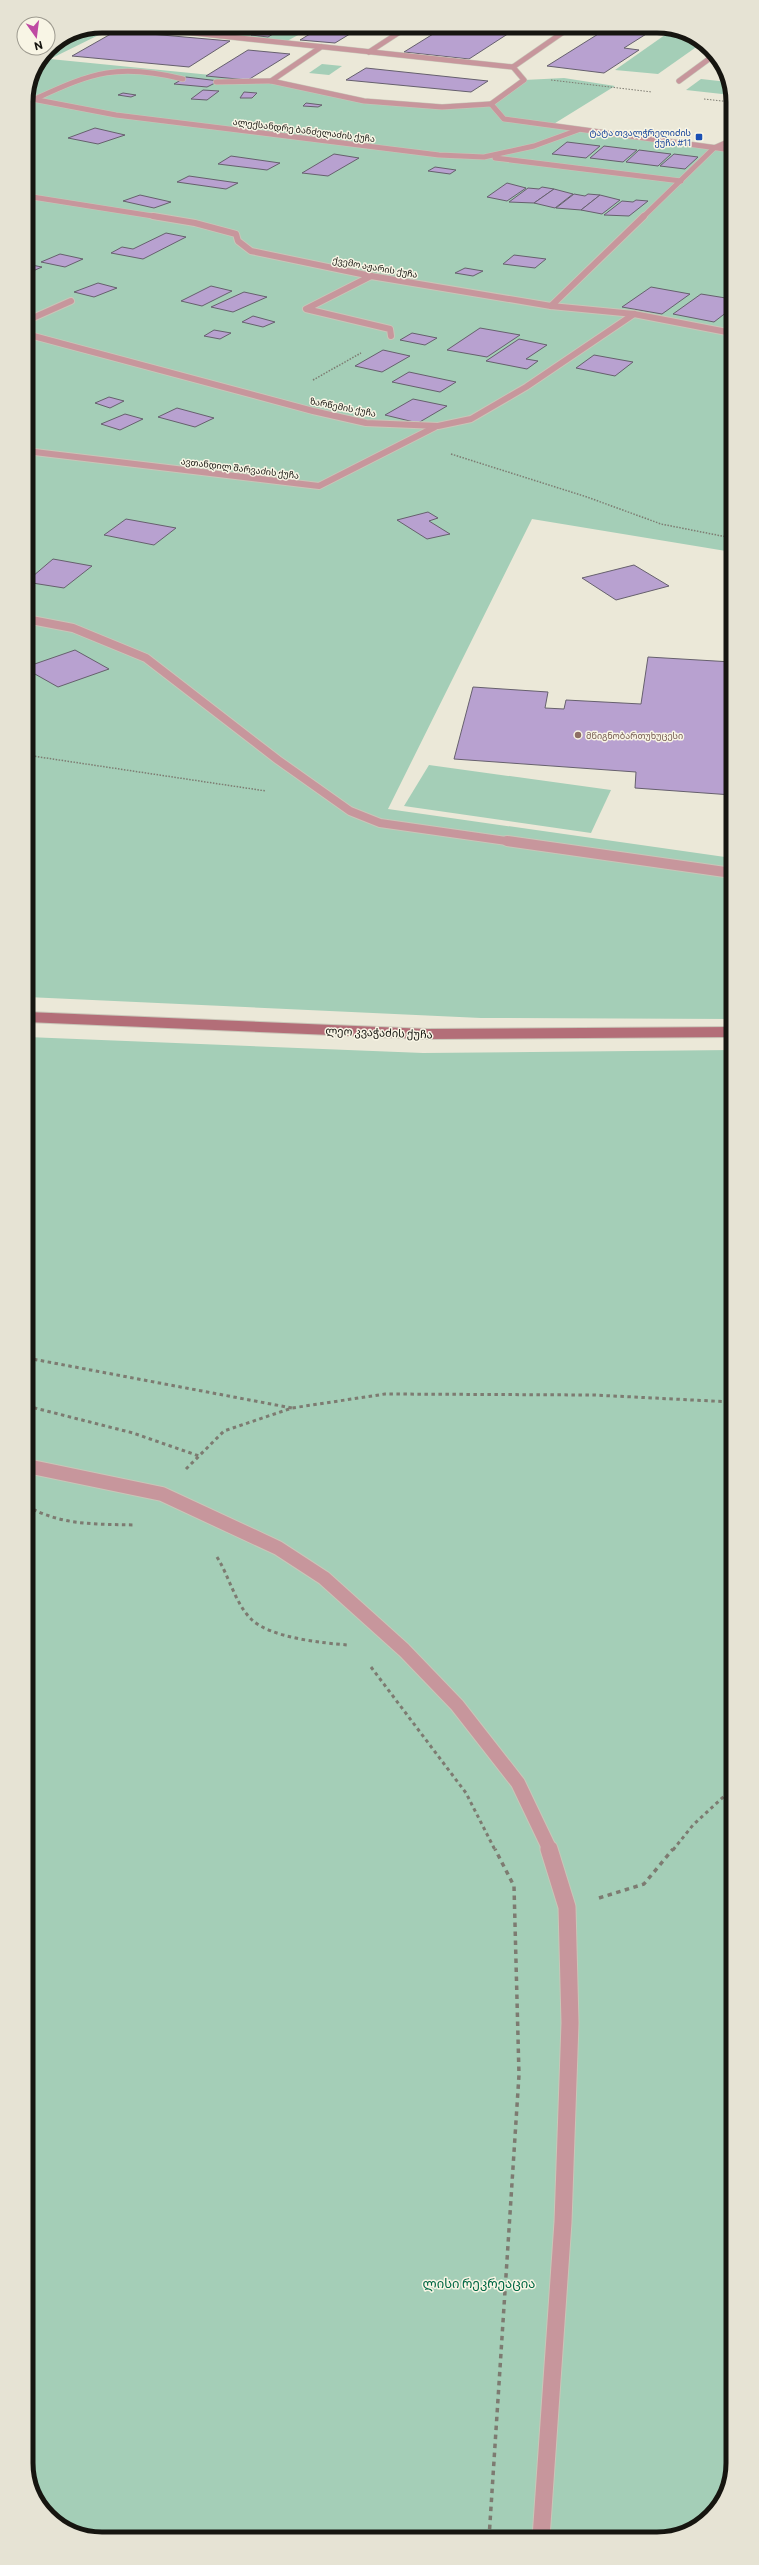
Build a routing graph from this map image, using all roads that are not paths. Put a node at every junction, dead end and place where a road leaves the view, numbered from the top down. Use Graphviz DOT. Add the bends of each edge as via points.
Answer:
graph roads {
  1 [pos="193,33"];
  2 [pos="398,33"];
  3 [pos="562,33"];
  4 [pos="321,47"];
  5 [pos="369,52"];
  6 [pos="710,58"];
  7 [pos="513,67"];
  8 [pos="183,79"];
  9 [pos="271,81"];
  10 [pos="678,81"];
  11 [pos="216,82"];
  12 [pos="35,99"];
  13 [pos="491,104"];
  14 [pos="578,130"];
  15 [pos="726,143"];
  16 [pos="714,148"];
  17 [pos="726,149"];
  18 [pos="484,157"];
  19 [pos="681,181"];
  20 [pos="34,198"];
  21 [pos="371,276"];
  22 [pos="71,301"];
  23 [pos="551,306"];
  24 [pos="634,314"];
  25 [pos="33,318"];
  26 [pos="726,332"];
  27 [pos="33,336"];
  28 [pos="391,336"];
  29 [pos="438,426"];
  30 [pos="33,452"];
  31 [pos="33,620"];
  32 [pos="726,872"];
  33 [pos="33,1017"];
  34 [pos="726,1032"];
  35 [pos="33,1467"];
  36 [pos="541,2532"];
  1 -- 4 [label="street"];
  2 -- 5 [label="street"];
  3 -- 7 [label="street"];
  4 -- 5 [label="street"];
  4 -- 9 [label="street"];
  5 -- 7 [label="street"];
  6 -- 10 [label="street"];
  7 -- 13 [label="street" via="524,80"];
  8 -- 12 [label="street" via="160,73 103,72"];
  9 -- 11 [label="street"];
  9 -- 13 [label="street" via="364,101 442,107"];
  12 -- 18 [label="street, ალექსანდრე ბანძელაძის ქუჩა" via="116,116 440,156"];
  13 -- 14 [label="street" via="504,119"];
  14 -- 16 [label="street"];
  14 -- 18 [label="street, ალექსანდრე ბანძელაძის ქუჩა" via="534,146"];
  15 -- 16 [label="street"];
  16 -- 17 [label="street"];
  16 -- 19 [label="street"];
  18 -- 19 [label="street"];
  19 -- 23 [label="street"];
  20 -- 21 [label="street, ქვემო აჟარის ქუჩა" via="195,223 236,234 238,241 251,251"];
  21 -- 23 [label="street, ქვემო აჟარის ქუჩა"];
  21 -- 28 [label="street" via="306,308 390,330"];
  22 -- 25 [label="street"];
  23 -- 24 [label="street, ქვემო აჟარის ქუჩა"];
  24 -- 26 [label="street, ქვემო აჟარის ქუჩა"];
  24 -- 29 [label="street, ზარწემის ქუჩა" via="526,387 471,418"];
  27 -- 29 [label="street, ზარწემის ქუჩა" via="276,401 366,422"];
  29 -- 30 [label="street, ავთანდილ შარვაძის ქუჩა" via="319,486"];
  31 -- 32 [label="street" via="73,628 146,658 278,760 350,811 380,823"];
  33 -- 34 [label="main road, ლეო კვაჭაძის ქუჩა" via="427,1034"];
  35 -- 36 [label="street" via="162,1494 278,1548 324,1578 394,1642 457,1705 518,1783 548,1844 567,1907 570,2023 563,2222"];
}
